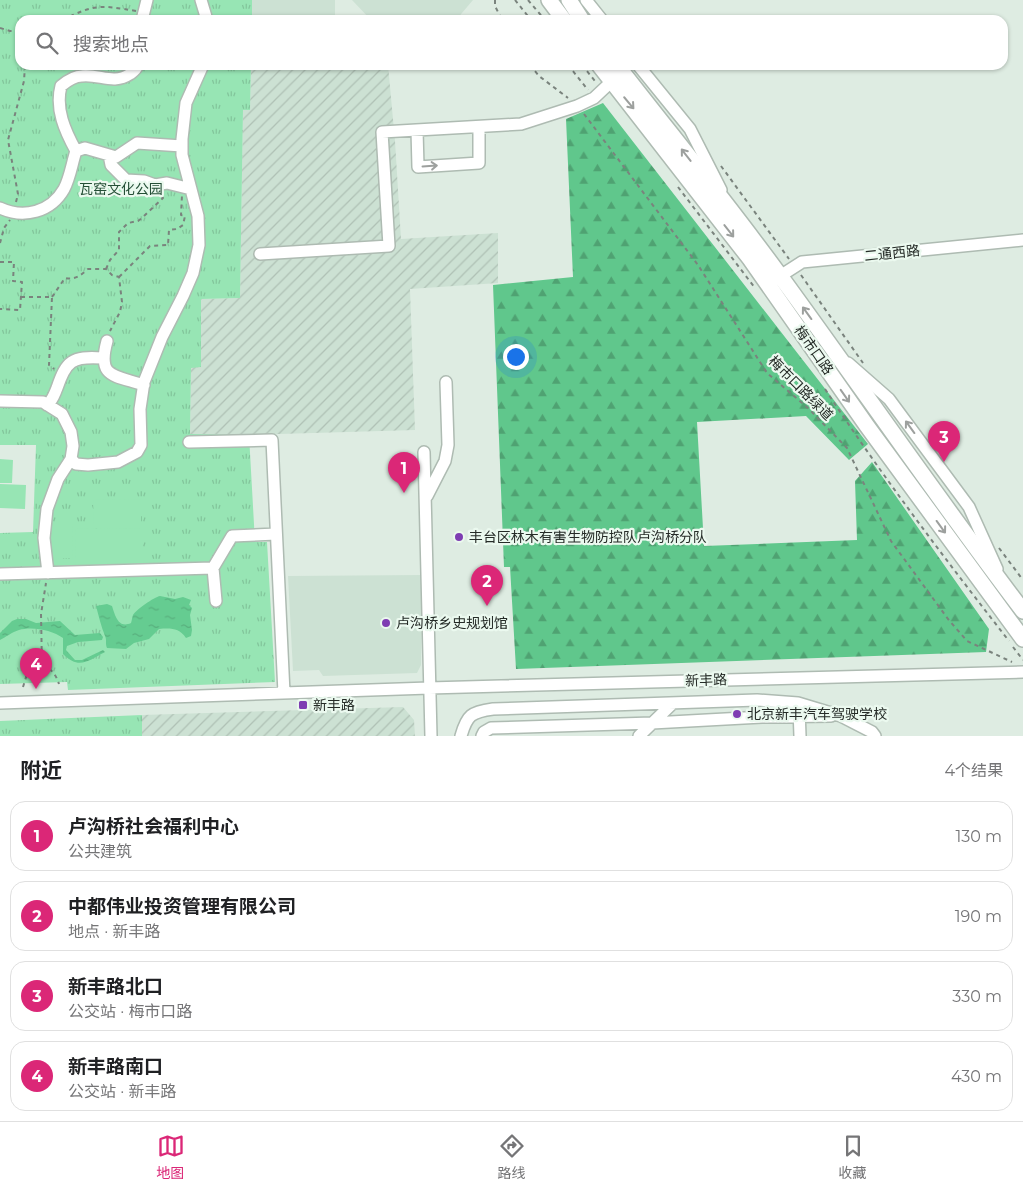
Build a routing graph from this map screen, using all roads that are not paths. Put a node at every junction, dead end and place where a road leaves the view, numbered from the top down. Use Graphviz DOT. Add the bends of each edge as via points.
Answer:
graph roads {
  1 [pos="147,0"];
  2 [pos="201,0"];
  3 [pos="549,0"];
  4 [pos="569,0"];
  5 [pos="586,0"];
  6 [pos="142,15"];
  7 [pos="206,15"];
  8 [pos="560,15"];
  9 [pos="579,15"];
  10 [pos="598,15"];
  11 [pos="135,70"];
  12 [pos="201,70"];
  13 [pos="600,70"];
  14 [pos="621,70"];
  15 [pos="642,70"];
  16 [pos="602,90"];
  17 [pos="479,127"];
  18 [pos="418,130"];
  19 [pos="182,146"];
  20 [pos="76,151"];
  21 [pos="109,155"];
  22 [pos="192,190"];
  23 [pos="728,206"];
  24 [pos="0,208"];
  25 [pos="1023,240"];
  26 [pos="260,254"];
  27 [pos="767,282"];
  28 [pos="107,341"];
  29 [pos="102,358"];
  30 [pos="446,382"];
  31 [pos="144,385"];
  32 [pos="0,401"];
  33 [pos="47,405"];
  34 [pos="189,442"];
  35 [pos="424,452"];
  36 [pos="71,458"];
  37 [pos="426,497"];
  38 [pos="276,534"];
  39 [pos="213,568"];
  40 [pos="48,573"];
  41 [pos="0,574"];
  42 [pos="216,601"];
  43 [pos="1023,611"];
  44 [pos="1023,639"];
  45 [pos="1019,668"];
  46 [pos="430,688"];
  47 [pos="284,693"];
  48 [pos="798,702"];
  49 [pos="0,703"];
  50 [pos="673,703"];
  51 [pos="842,716"];
  52 [pos="799,717"];
  53 [pos="652,723"];
  54 [pos="431,736"];
  55 [pos="461,736"];
  56 [pos="482,736"];
  57 [pos="639,736"];
  58 [pos="800,736"];
  59 [pos="875,736"];
  1 -- 6 [label="street"];
  2 -- 7 [label="street"];
  3 -- 8 [label="main road"];
  4 -- 9 [label="main road"];
  5 -- 10 [label="street"];
  11 -- 20 [label="street" via="114,80 83,76 72,78 61,86 58,107"];
  12 -- 19 [label="street" via="186,104"];
  13 -- 16 [label="main road, 梅市口路"];
  23 -- 14 [label="main road, 梅市口路, one-way"];
  15 -- 23 [label="street" via="690,129"];
  16 -- 17 [label="street" via="578,106 521,124"];
  16 -- 27 [label="main road, 梅市口路, one-way" via="662,145"];
  17 -- 18 [label="street"];
  18 -- 17 [label="street, one-way" via="418,166 479,163"];
  18 -- 26 [label="street" via="382,132 389,246"];
  19 -- 21 [label="street" via="136,143 116,156"];
  19 -- 22 [label="street"];
  20 -- 21 [label="street" via="85,148"];
  20 -- 24 [label="street" via="65,187 56,201 24,214"];
  21 -- 22 [label="street" via="111,165 126,180 155,185 167,183"];
  22 -- 31 [label="street" via="198,216 199,245 193,273"];
  23 -- 27 [label="main road, 梅市口路"];
  25 -- 27 [label="street, 二通西路" via="802,262"];
  43 -- 27 [label="main road, 梅市口路, one-way" via="834,351"];
  27 -- 44 [label="main road, 梅市口路, one-way" via="867,426"];
  28 -- 29 [label="street"];
  29 -- 31 [label="street" via="104,367 114,376"];
  29 -- 33 [label="street" via="74,360 62,374"];
  30 -- 37 [label="street" via="448,445 445,461"];
  31 -- 36 [label="street" via="137,452 118,462 100,465 76,464"];
  32 -- 33 [label="street" via="24,400"];
  33 -- 36 [label="street" via="62,414 71,432"];
  34 -- 38 [label="street" via="272,440"];
  35 -- 37 [label="street"];
  36 -- 40 [label="street" via="58,479 47,509 44,538"];
  37 -- 46 [label="street"];
  38 -- 39 [label="street" via="232,536"];
  38 -- 47 [label="street"];
  39 -- 40 [label="street"];
  39 -- 42 [label="street"];
  40 -- 41 [label="street"];
  45 -- 46 [label="street, 新丰路"];
  46 -- 47 [label="street, 新丰路"];
  46 -- 54 [label="street"];
  47 -- 49 [label="street, 新丰路"];
  48 -- 50 [label="street"];
  48 -- 51 [label="street"];
  48 -- 52 [label="street"];
  50 -- 53 [label="street"];
  50 -- 55 [label="street" via="477,711 465,720"];
  51 -- 52 [label="street"];
  51 -- 59 [label="street"];
  52 -- 53 [label="street"];
  52 -- 58 [label="street"];
  53 -- 56 [label="street" via="491,728"];
  53 -- 57 [label="street"];
}
